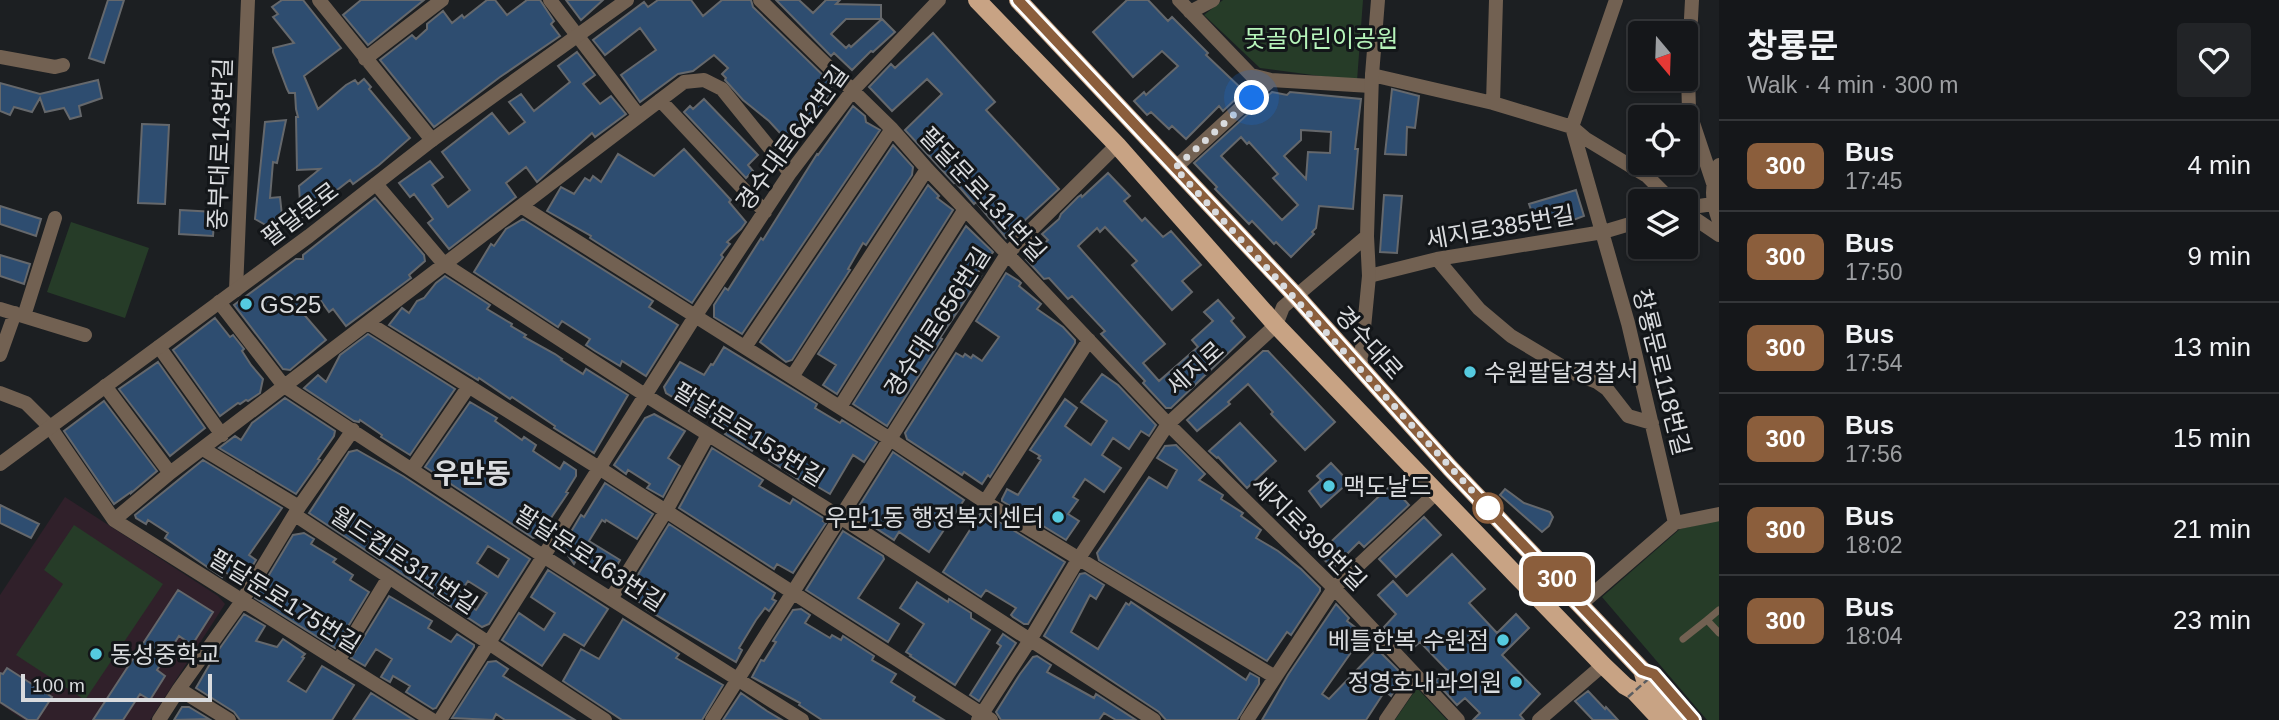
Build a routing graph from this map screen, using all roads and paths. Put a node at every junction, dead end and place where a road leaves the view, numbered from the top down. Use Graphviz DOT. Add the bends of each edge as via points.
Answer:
graph roads {
  1 [pos="248,0"];
  2 [pos="319,0"];
  3 [pos="550,0"];
  4 [pos="627,0"];
  5 [pos="939,0"];
  6 [pos="977,0"];
  7 [pos="1018,0"];
  8 [pos="1179,0"];
  9 [pos="1213,0"];
  10 [pos="1378,0"];
  11 [pos="1496,0"];
  12 [pos="1616,0"];
  13 [pos="1692,0"];
  14 [pos="438,1"];
  15 [pos="770,3"];
  16 [pos="1190,12"];
  17 [pos="578,35"];
  18 [pos="0,57"];
  19 [pos="365,59"];
  20 [pos="63,65"];
  21 [pos="1270,80"];
  22 [pos="1371,81"];
  23 [pos="853,90"];
  24 [pos="660,100"];
  25 [pos="1493,103"];
  26 [pos="639,116"];
  27 [pos="1572,127"];
  28 [pos="892,129"];
  29 [pos="432,140"];
  30 [pos="1117,145"];
  31 [pos="1719,165"];
  32 [pos="1175,168"];
  33 [pos="927,169"];
  34 [pos="790,173"];
  35 [pos="1713,183"];
  36 [pos="376,184"];
  37 [pos="1660,189"];
  38 [pos="1713,204"];
  39 [pos="521,206"];
  40 [pos="1698,207"];
  41 [pos="965,209"];
  42 [pos="765,212"];
  43 [pos="55,218"];
  44 [pos="1698,220"];
  45 [pos="1719,220"];
  46 [pos="1628,225"];
  47 [pos="1603,232"];
  48 [pos="1719,235"];
  49 [pos="1367,236"];
  50 [pos="1007,254"];
  51 [pos="1437,259"];
  52 [pos="444,264"];
  53 [pos="1368,276"];
  54 [pos="236,290"];
  55 [pos="1296,296"];
  56 [pos="219,302"];
  57 [pos="0,309"];
  58 [pos="19,314"];
  59 [pos="696,315"];
  60 [pos="368,323"];
  61 [pos="1276,325"];
  62 [pos="85,335"];
  63 [pos="1089,340"];
  64 [pos="159,347"];
  65 [pos="745,347"];
  66 [pos="0,355"];
  67 [pos="1360,369"];
  68 [pos="792,377"];
  69 [pos="105,386"];
  70 [pos="284,386"];
  71 [pos="469,386"];
  72 [pos="0,393"];
  73 [pos="645,395"];
  74 [pos="840,407"];
  75 [pos="1652,423"];
  76 [pos="1168,424"];
  77 [pos="50,427"];
  78 [pos="353,430"];
  79 [pos="222,435"];
  80 [pos="708,435"];
  81 [pos="890,439"];
  82 [pos="203,449"];
  83 [pos="0,464"];
  84 [pos="599,468"];
  85 [pos="412,469"];
  86 [pos="170,473"];
  87 [pos="1437,492"];
  88 [pos="985,502"];
  89 [pos="297,511"];
  90 [pos="666,511"];
  91 [pos="1719,514"];
  92 [pos="840,517"];
  93 [pos="114,520"];
  94 [pos="1675,523"];
  95 [pos="543,556"];
  96 [pos="1079,558"];
  97 [pos="389,577"];
  98 [pos="1334,588"];
  99 [pos="793,592"];
  100 [pos="611,599"];
  101 [pos="242,601"];
  102 [pos="1580,605"];
  103 [pos="1719,610"];
  104 [pos="1707,620"];
  105 [pos="1719,634"];
  106 [pos="1683,639"];
  107 [pos="1030,640"];
  108 [pos="488,643"];
  109 [pos="338,662"];
  110 [pos="1603,664"];
  111 [pos="1648,672"];
  112 [pos="1416,676"];
  113 [pos="1275,677"];
  114 [pos="738,679"];
  115 [pos="179,689"];
  116 [pos="1627,692"];
  117 [pos="984,718"];
  118 [pos="159,720"];
  119 [pos="229,720"];
  120 [pos="432,720"];
  121 [pos="440,720"];
  122 [pos="605,720"];
  123 [pos="712,720"];
  124 [pos="802,720"];
  125 [pos="1154,720"];
  126 [pos="1247,720"];
  127 [pos="1386,720"];
  128 [pos="1458,720"];
  129 [pos="1539,720"];
  130 [pos="1650,720"];
  131 [pos="1661,720"];
  132 [pos="1681,720"];
  133 [pos="1694,720"];
  1 -- 54 [label="street, 중부대로143번길"];
  2 -- 19 [label="street"];
  3 -- 17 [label="street"];
  4 -- 17 [label="street, 팔달문로"];
  5 -- 23 [label="street, 경수대로642번길"];
  6 -- 30 [label="main road"];
  7 -- 32 [label="main road, 경수대로"];
  8 -- 16 [label="street"];
  9 -- 16 [label="street"];
  10 -- 22 [label="street"];
  11 -- 25 [label="street"];
  12 -- 27 [label="street"];
  13 -- 35 [label="street" via="1689,111"];
  14 -- 19 [label="street"];
  15 -- 23 [label="street, 팔달문로131번길"];
  16 -- 21 [label="street" via="1251,75"];
  17 -- 26 [label="street"];
  17 -- 29 [label="street, 팔달문로"];
  18 -- 20 [label="street"];
  19 -- 29 [label="street"];
  21 -- 22 [label="street"];
  21 -- 32 [label="street"];
  22 -- 25 [label="street"];
  22 -- 49 [label="street"];
  23 -- 28 [label="street, 팔달문로131번길"];
  23 -- 34 [label="street, 경수대로642번길"];
  24 -- 26 [label="street"];
  24 -- 34 [label="street" via="684,82 704,80 722,89"];
  24 -- 42 [label="street"];
  25 -- 27 [label="street"];
  26 -- 39 [label="street"];
  27 -- 37 [label="street"];
  27 -- 47 [label="street, 창룡문로118번길"];
  28 -- 33 [label="street, 팔달문로131번길"];
  28 -- 65 [label="street"];
  29 -- 36 [label="street, 팔달문로"];
  30 -- 50 [label="street, 경수대로656번길"];
  30 -- 61 [label="main road"];
  31 -- 35 [label="street"];
  32 -- 55 [label="main road, 경수대로"];
  33 -- 41 [label="street, 팔달문로131번길"];
  33 -- 68 [label="street"];
  34 -- 42 [label="street, 경수대로642번길"];
  35 -- 38 [label="street"];
  36 -- 52 [label="street, 팔달문로153번길"];
  36 -- 54 [label="street, 팔달문로"];
  38 -- 40 [label="street"];
  38 -- 45 [label="street"];
  39 -- 52 [label="street"];
  39 -- 59 [label="street"];
  41 -- 50 [label="street, 팔달문로131번길"];
  41 -- 74 [label="street"];
  42 -- 59 [label="street, 경수대로642번길"];
  43 -- 58 [label="street"];
  44 -- 48 [label="street"];
  46 -- 47 [label="street, 세지로385번길"];
  47 -- 51 [label="street, 세지로385번길"];
  47 -- 75 [label="street, 창룡문로118번길"];
  49 -- 53 [label="street"];
  49 -- 55 [label="street, 세지로"];
  50 -- 63 [label="street, 팔달문로131번길"];
  50 -- 81 [label="street, 경수대로656번길"];
  51 -- 53 [label="street, 세지로385번길"];
  51 -- 75 [label="street" via="1479,309 1511,336 1597,382 1628,416"];
  52 -- 60 [label="street"];
  52 -- 73 [label="street, 팔달문로153번길"];
  53 -- 67 [label="street"];
  54 -- 56 [label="street, 팔달문로"];
  55 -- 61 [label="street, 세지로" via="1283,307"];
  55 -- 67 [label="main road, 경수대로"];
  56 -- 64 [label="street, 팔달문로"];
  56 -- 70 [label="street, 팔달문로163번길"];
  57 -- 58 [label="street"];
  58 -- 62 [label="street"];
  58 -- 66 [label="street"];
  59 -- 65 [label="street"];
  59 -- 73 [label="street, 경수대로642번길"];
  60 -- 70 [label="street"];
  60 -- 71 [label="street"];
  61 -- 76 [label="street, 세지로"];
  61 -- 87 [label="main road"];
  63 -- 76 [label="street, 팔달문로131번길"];
  63 -- 88 [label="street"];
  64 -- 69 [label="street, 팔달문로"];
  64 -- 79 [label="street"];
  65 -- 68 [label="street"];
  67 -- 102 [label="main road, 경수대로"];
  68 -- 74 [label="street"];
  69 -- 77 [label="street, 팔달문로"];
  69 -- 86 [label="street"];
  70 -- 78 [label="street, 팔달문로163번길"];
  70 -- 79 [label="street"];
  71 -- 84 [label="street"];
  71 -- 85 [label="street"];
  72 -- 77 [label="street, 팔달문로175번길" via="26,403"];
  73 -- 80 [label="street, 팔달문로153번길"];
  73 -- 84 [label="street, 경수대로642번길"];
  74 -- 81 [label="street"];
  75 -- 94 [label="street, 창룡문로118번길"];
  76 -- 96 [label="street, 세지로"];
  76 -- 98 [label="street, 세지로399번길"];
  77 -- 83 [label="street, 팔달문로"];
  77 -- 93 [label="street, 팔달문로175번길"];
  78 -- 85 [label="street, 팔달문로163번길"];
  78 -- 89 [label="street"];
  79 -- 82 [label="street"];
  80 -- 90 [label="street"];
  80 -- 92 [label="street, 팔달문로153번길"];
  81 -- 88 [label="street"];
  81 -- 92 [label="street, 경수대로656번길"];
  82 -- 86 [label="street"];
  82 -- 89 [label="street, 월드컵로311번길"];
  84 -- 90 [label="street"];
  84 -- 95 [label="street, 경수대로642번길"];
  85 -- 95 [label="street, 팔달문로163번길"];
  86 -- 93 [label="street"];
  87 -- 98 [label="street"];
  87 -- 110 [label="main road"];
  88 -- 96 [label="street"];
  89 -- 97 [label="street, 월드컵로311번길"];
  89 -- 101 [label="street"];
  90 -- 99 [label="street"];
  90 -- 100 [label="street"];
  91 -- 94 [label="street"];
  92 -- 99 [label="street, 경수대로656번길"];
  92 -- 107 [label="street, 팔달문로153번길"];
  93 -- 101 [label="street, 팔달문로175번길"];
  94 -- 102 [label="street"];
  95 -- 100 [label="street, 팔달문로163번길"];
  95 -- 108 [label="street, 월드컵로311번길"];
  96 -- 107 [label="street, 세지로"];
  96 -- 113 [label="street"];
  97 -- 108 [label="street, 월드컵로311번길"];
  97 -- 109 [label="street"];
  98 -- 112 [label="street, 세지로399번길"];
  98 -- 113 [label="street"];
  99 -- 114 [label="street, 경수대로656번길"];
  99 -- 117 [label="street"];
  100 -- 114 [label="street, 팔달문로163번길"];
  101 -- 109 [label="street, 팔달문로175번길"];
  101 -- 115 [label="street"];
  102 -- 111 [label="main road, 경수대로"];
  103 -- 104 [label="lane"];
  104 -- 105 [label="lane"];
  104 -- 106 [label="lane"];
  107 -- 117 [label="street, 세지로"];
  107 -- 125 [label="street"];
  108 -- 121 [label="street, 월드컵로311번길"];
  108 -- 122 [label="street, 월드컵로311번길"];
  109 -- 120 [label="street, 팔달문로175번길"];
  110 -- 116 [label="main road"];
  110 -- 129 [label="street"];
  111 -- 116 [label="path, bridge"];
  111 -- 132 [label="main road, 경수대로" via="1645,680"];
  111 -- 133 [label="main road"];
  112 -- 127 [label="street"];
  112 -- 128 [label="street, 세지로399번길"];
  113 -- 126 [label="street"];
  114 -- 123 [label="street, 경수대로656번길"];
  114 -- 124 [label="street, 팔달문로163번길"];
  115 -- 118 [label="street"];
  115 -- 119 [label="street"];
  116 -- 130 [label="main road"];
  116 -- 131 [label="main road" via="1634,691"];
}
